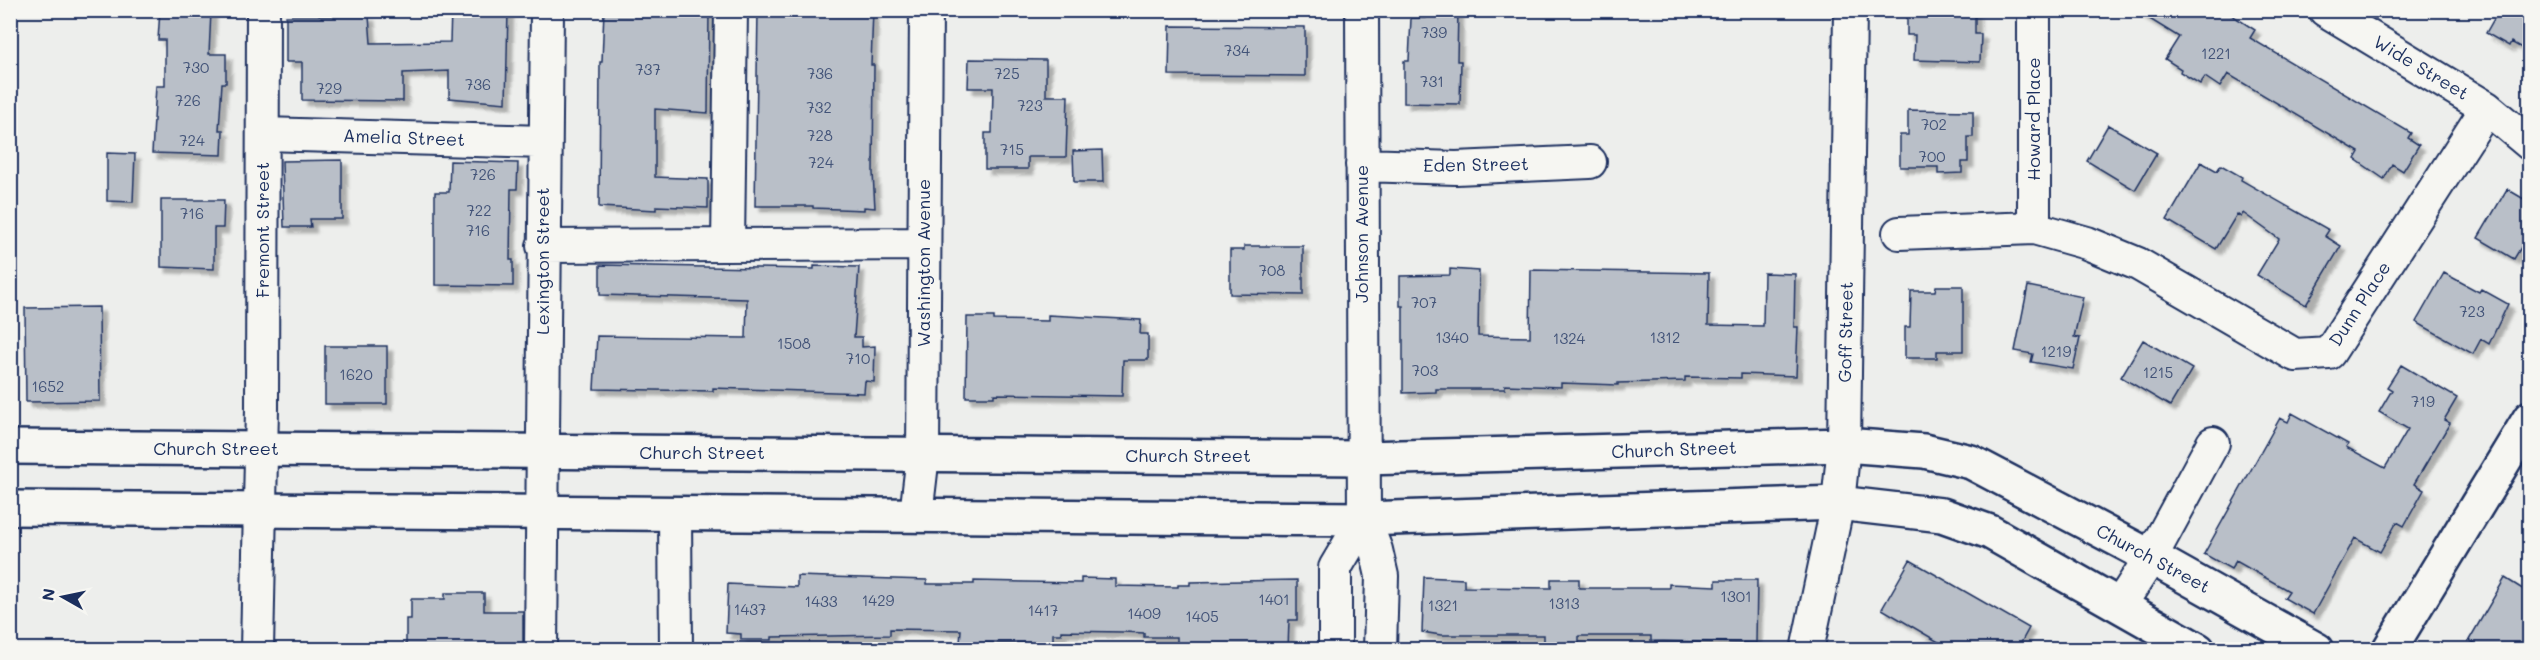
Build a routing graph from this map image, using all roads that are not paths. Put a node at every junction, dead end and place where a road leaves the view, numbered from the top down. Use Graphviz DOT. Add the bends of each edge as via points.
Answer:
graph roads {
  1 [pos="263,10"];
  2 [pos="547,10"];
  3 [pos="731,10"];
  4 [pos="926,10"];
  5 [pos="1362,10"];
  6 [pos="1850,10"];
  7 [pos="2034,10"];
  8 [pos="2325,10"];
  9 [pos="2487,108"];
  10 [pos="2529,119"];
  11 [pos="264,134"];
  12 [pos="544,142"];
  13 [pos="2529,144"];
  14 [pos="1590,162"];
  15 [pos="1362,165"];
  16 [pos="2034,228"];
  17 [pos="1899,233"];
  18 [pos="924,244"];
  19 [pos="728,245"];
  20 [pos="543,246"];
  21 [pos="2529,418"];
  22 [pos="2213,443"];
  23 [pos="1844,445"];
  24 [pos="10,447"];
  25 [pos="261,449"];
  26 [pos="542,451"];
  27 [pos="923,455"];
  28 [pos="1363,458"];
  29 [pos="1838,503"];
  30 [pos="10,508"];
  31 [pos="260,511"];
  32 [pos="541,513"];
  33 [pos="675,513"];
  34 [pos="916,515"];
  35 [pos="1364,519"];
  36 [pos="2151,557"];
  37 [pos="2120,605"];
  38 [pos="541,649"];
  39 [pos="257,650"];
  40 [pos="676,650"];
  41 [pos="1335,650"];
  42 [pos="1380,650"];
  43 [pos="1807,650"];
  44 [pos="2198,650"];
  45 [pos="2317,650"];
  46 [pos="2389,650"];
  1 -- 11 [label="street, Fremont Street"];
  2 -- 12 [label="street, Lexington Street"];
  3 -- 19 [label="street"];
  4 -- 18 [label="street, Washington Avenue"];
  5 -- 15 [label="street, Johnson Avenue"];
  6 -- 23 [label="street, Goff Street"];
  7 -- 16 [label="street, Howard Place"];
  8 -- 9 [label="street, Wide Street"];
  9 -- 10 [label="street, Wide Street"];
  9 -- 13 [label="street, Wide Street"];
  9 -- 16 [label="street, Dunn Place" via="2329,353 2295,355 2138,264 2087,243"];
  11 -- 12 [label="street, Amelia Street"];
  11 -- 25 [label="street, Fremont Street"];
  12 -- 20 [label="street, Lexington Street"];
  14 -- 15 [label="street, Eden Street" via="1456,168"];
  15 -- 28 [label="street, Johnson Avenue"];
  16 -- 17 [label="street"];
  18 -- 19 [label="street"];
  18 -- 27 [label="street, Washington Avenue"];
  19 -- 20 [label="street"];
  20 -- 26 [label="street, Lexington Street"];
  21 -- 46 [label="main road"];
  22 -- 36 [label="street"];
  23 -- 28 [label="main road, Church Street"];
  23 -- 29 [label="street, Goff Street"];
  23 -- 36 [label="main road, Church Street" via="1924,451 1971,462"];
  24 -- 25 [label="main road, Church Street"];
  25 -- 26 [label="main road, Church Street"];
  25 -- 31 [label="street, Fremont Street"];
  26 -- 27 [label="main road, Church Street"];
  26 -- 32 [label="street, Lexington Street"];
  27 -- 28 [label="main road, Church Street"];
  27 -- 34 [label="street, Washington Avenue"];
  28 -- 35 [label="street, Johnson Avenue"];
  29 -- 35 [label="main road"];
  29 -- 37 [label="main road" via="1942,515 1990,532"];
  29 -- 43 [label="street, Goff Street"];
  30 -- 31 [label="main road"];
  31 -- 32 [label="main road"];
  31 -- 39 [label="street, Fremont Street"];
  32 -- 33 [label="main road"];
  32 -- 38 [label="street, Lexington Street"];
  33 -- 34 [label="main road"];
  33 -- 40 [label="street"];
  34 -- 35 [label="main road"];
  35 -- 41 [label="street" via="1335,568"];
  35 -- 42 [label="street" via="1382,576"];
  36 -- 37 [label="street"];
  36 -- 45 [label="main road, Church Street"];
  37 -- 44 [label="main road"];
}
